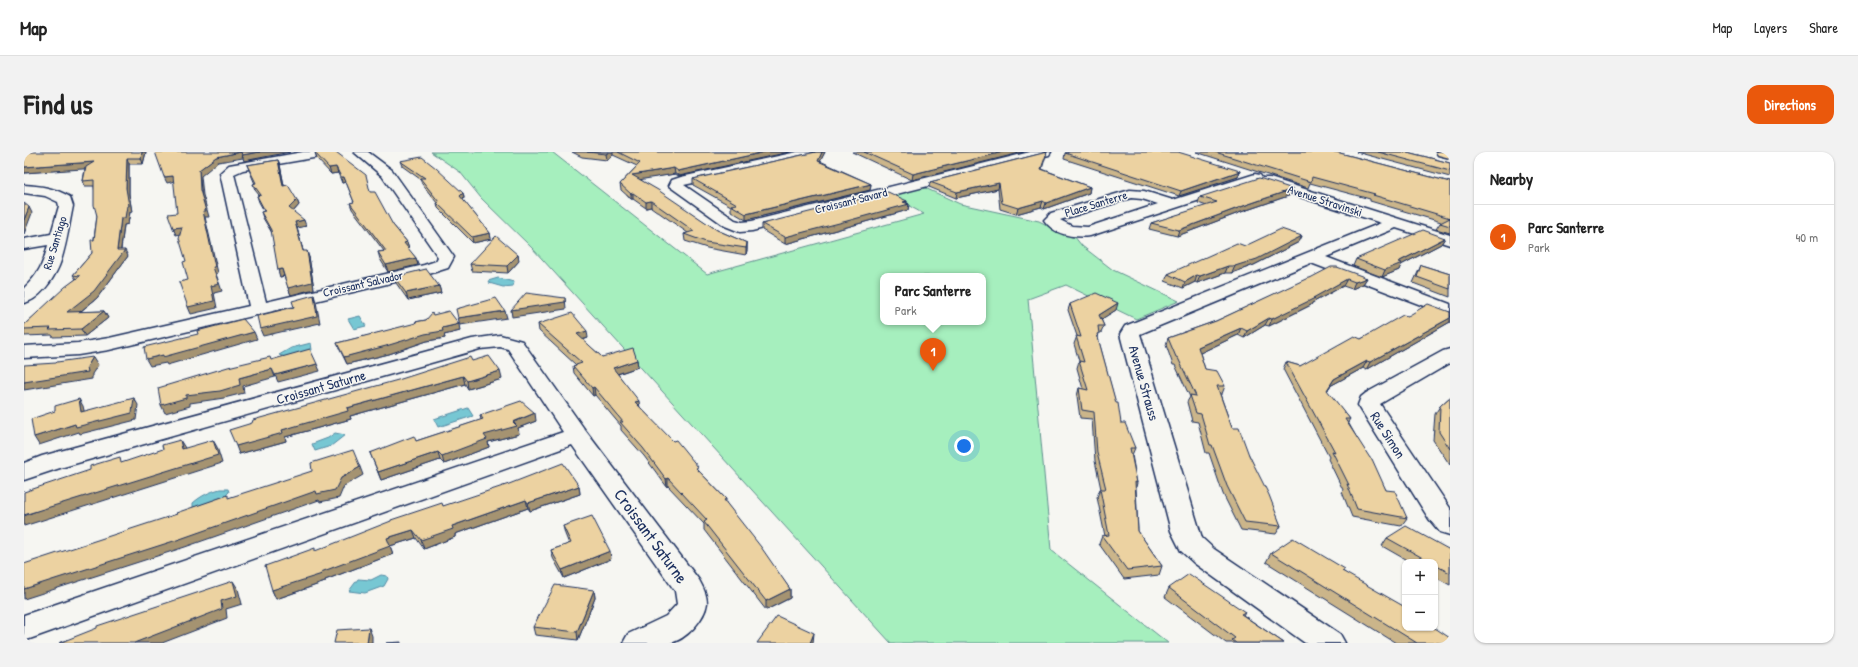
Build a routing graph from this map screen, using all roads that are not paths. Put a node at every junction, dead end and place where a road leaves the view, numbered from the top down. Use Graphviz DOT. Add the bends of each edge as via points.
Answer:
graph roads {
  1 [pos="325,152"];
  2 [pos="360,152"];
  3 [pos="815,152"];
  4 [pos="1442,152"];
  5 [pos="1038,153"];
  6 [pos="1450,154"];
  7 [pos="1232,170"];
  8 [pos="1255,178"];
  9 [pos="24,189"];
  10 [pos="1171,204"];
  11 [pos="1395,223"];
  12 [pos="58,238"];
  13 [pos="1450,240"];
  14 [pos="24,244"];
  15 [pos="1310,257"];
  16 [pos="24,298"];
  17 [pos="259,309"];
  18 [pos="1450,310"];
  19 [pos="24,352"];
  20 [pos="1450,355"];
  21 [pos="577,435"];
  22 [pos="24,472"];
  23 [pos="1450,524"];
  24 [pos="24,628"];
  25 [pos="638,643"];
  26 [pos="1329,643"];
  1 -- 17 [label="street" via="242,166 227,173"];
  2 -- 17 [label="street, Croissant Salvador" via="387,172 446,257 442,264"];
  3 -- 5 [label="street, Croissant Savard" via="686,180 677,183 676,186 730,223 746,227"];
  4 -- 6 [label="main road"];
  7 -- 8 [label="street, Avenue Stravinski"];
  8 -- 10 [label="street, Place Santerre"];
  8 -- 11 [label="street, Avenue Stravinski"];
  9 -- 12 [label="street, Rue Santiago" via="50,192 65,200 66,206"];
  10 -- 10 [label="street, Place Santerre" via="1084,232 1058,226 1052,220 1056,216 1130,194 1144,195"];
  11 -- 13 [label="street, Avenue Stravinski"];
  11 -- 15 [label="street, Avenue Strauss"];
  12 -- 14 [label="street"];
  12 -- 16 [label="street, Rue Santiago" via="51,266"];
  15 -- 18 [label="street"];
  15 -- 26 [label="street, Avenue Strauss" via="1138,327 1130,334 1185,531 1191,544 1204,556"];
  17 -- 19 [label="street, Croissant Salvador" via="109,344 78,349"];
  20 -- 23 [label="street, Rue Simon" via="1374,398 1369,405 1438,512"];
  21 -- 22 [label="street, Croissant Saturne" via="515,345 500,341 479,343 51,462"];
  21 -- 24 [label="street"];
  21 -- 25 [label="street, Croissant Saturne" via="689,588 692,605 685,618"];
}
